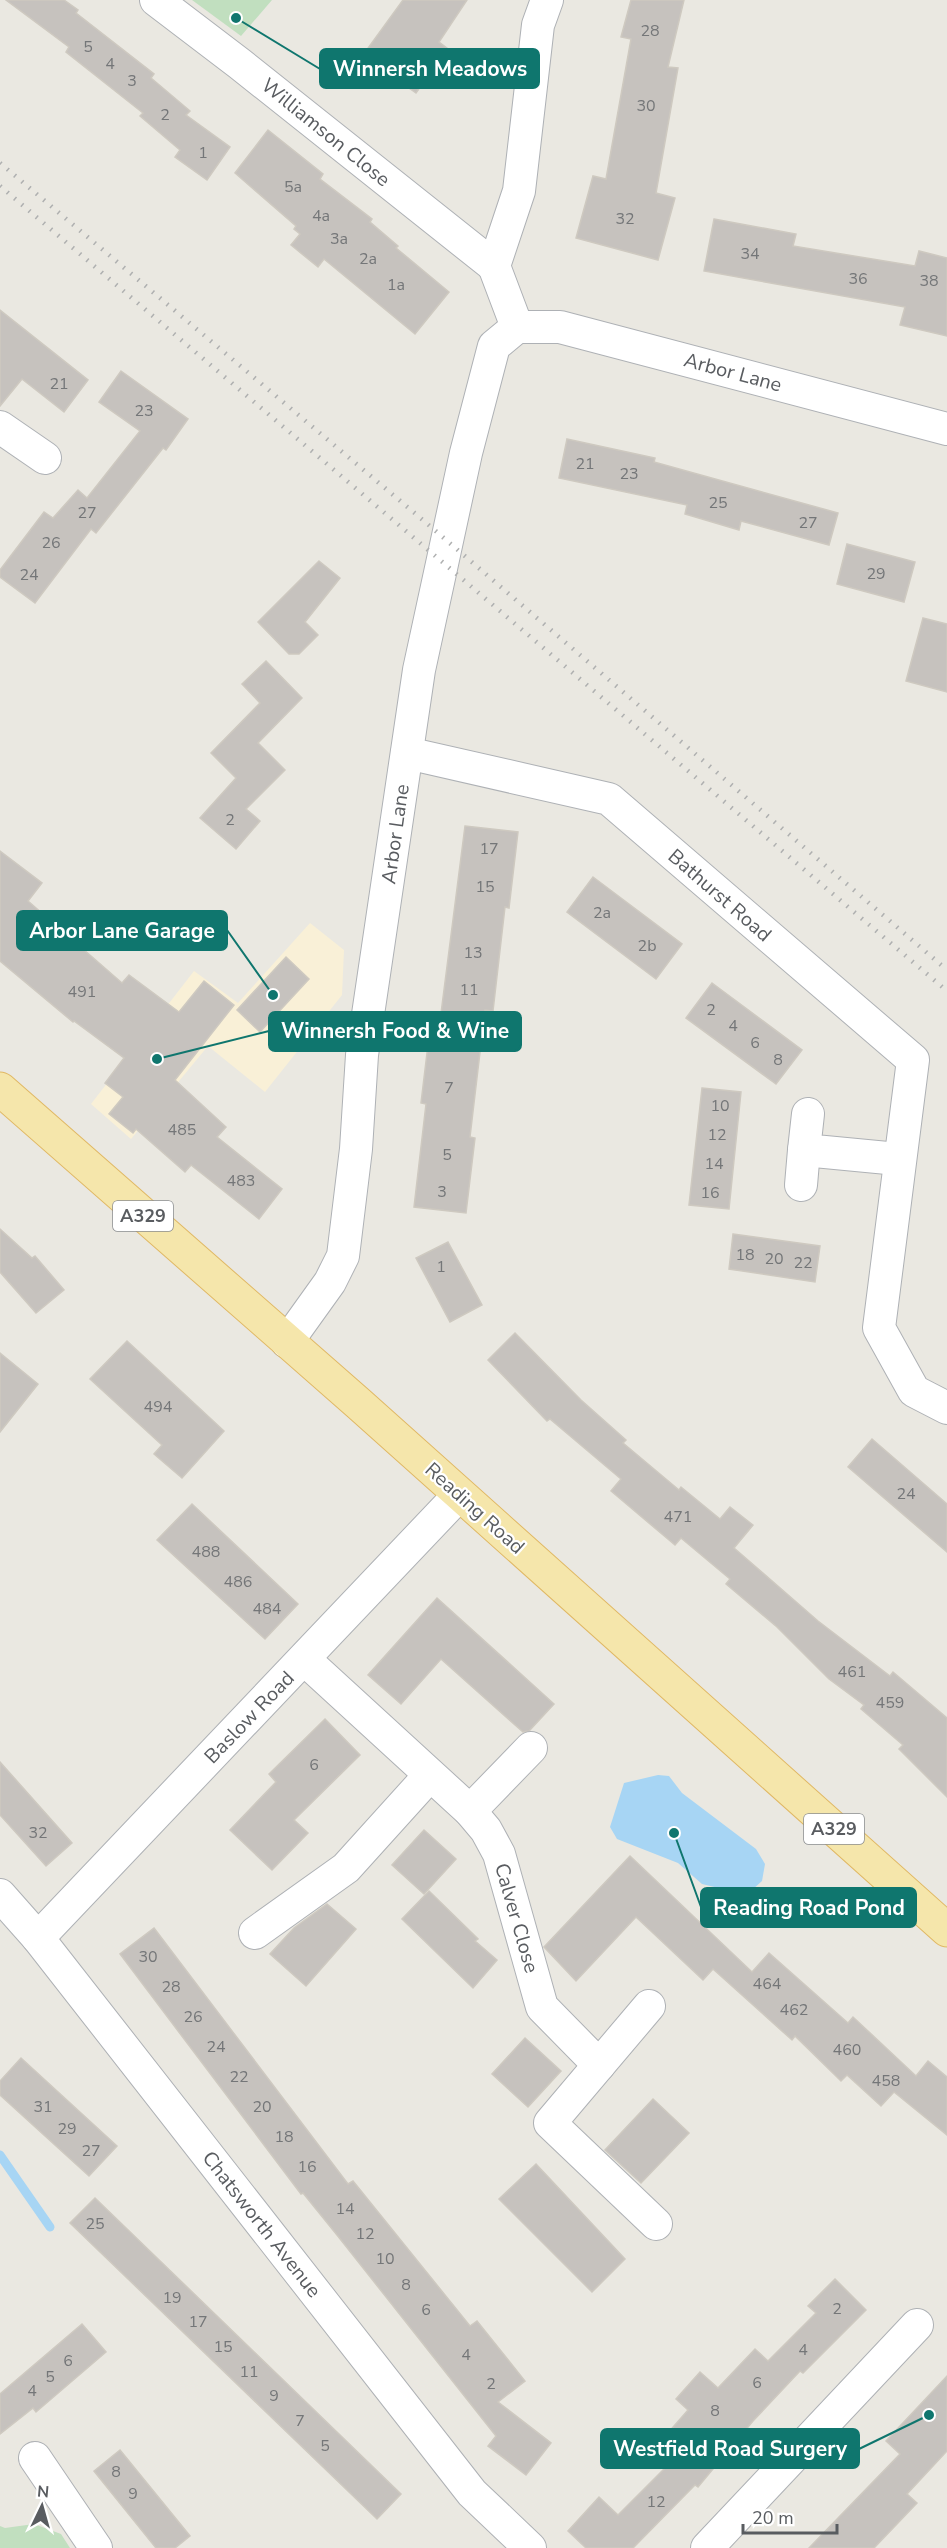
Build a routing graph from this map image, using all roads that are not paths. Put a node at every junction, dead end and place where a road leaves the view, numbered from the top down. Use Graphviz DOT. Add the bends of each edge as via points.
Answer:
graph roads {
  1 [pos="156,0"];
  2 [pos="547,0"];
  3 [pos="495,266"];
  4 [pos="517,327"];
  5 [pos="0,427"];
  6 [pos="947,429"];
  7 [pos="45,458"];
  8 [pos="407,753"];
  9 [pos="0,1089"];
  10 [pos="808,1114"];
  11 [pos="804,1150"];
  12 [pos="898,1159"];
  13 [pos="801,1185"];
  14 [pos="287,1342"];
  15 [pos="947,1408"];
  16 [pos="459,1495"];
  17 [pos="304,1659"];
  18 [pos="531,1748"];
  19 [pos="429,1775"];
  20 [pos="470,1812"];
  21 [pos="0,1894"];
  22 [pos="947,1930"];
  23 [pos="255,1933"];
  24 [pos="38,1938"];
  25 [pos="649,2006"];
  26 [pos="599,2065"];
  27 [pos="656,2224"];
  28 [pos="917,2325"];
  29 [pos="35,2458"];
  30 [pos="96,2548"];
  31 [pos="530,2548"];
  32 [pos="707,2548"];
  1 -- 3 [label="street, Williamson Close"];
  2 -- 3 [label="street" via="538,25 519,191"];
  3 -- 4 [label="street"];
  4 -- 6 [label="street, Arbor Lane" via="560,327"];
  4 -- 8 [label="street, Arbor Lane" via="494,346 469,442 436,585"];
  5 -- 7 [label="street"];
  8 -- 12 [label="street, Bathurst Road" via="609,799 913,1060"];
  8 -- 14 [label="street, Arbor Lane" via="362,1055 343,1256 330,1282"];
  9 -- 14 [label="main road, Reading Road / A329"];
  10 -- 11 [label="street"];
  11 -- 12 [label="street"];
  11 -- 13 [label="street"];
  12 -- 15 [label="street, Bathurst Road" via="879,1328 914,1391"];
  14 -- 16 [label="main road, Reading Road / A329"];
  16 -- 17 [label="street, Baslow Road"];
  16 -- 22 [label="main road, Reading Road / A329"];
  17 -- 19 [label="street, Calver Close"];
  17 -- 24 [label="street, Baslow Road"];
  18 -- 20 [label="street"];
  19 -- 20 [label="street, Calver Close"];
  19 -- 23 [label="street" via="346,1868"];
  20 -- 26 [label="street, Calver Close" via="499,1854 542,2007"];
  21 -- 24 [label="street, Chatsworth Avenue"];
  24 -- 31 [label="street, Chatsworth Avenue" via="472,2493"];
  25 -- 26 [label="street"];
  26 -- 27 [label="street" via="550,2123"];
  28 -- 32 [label="street"];
  29 -- 30 [label="street"];
}
